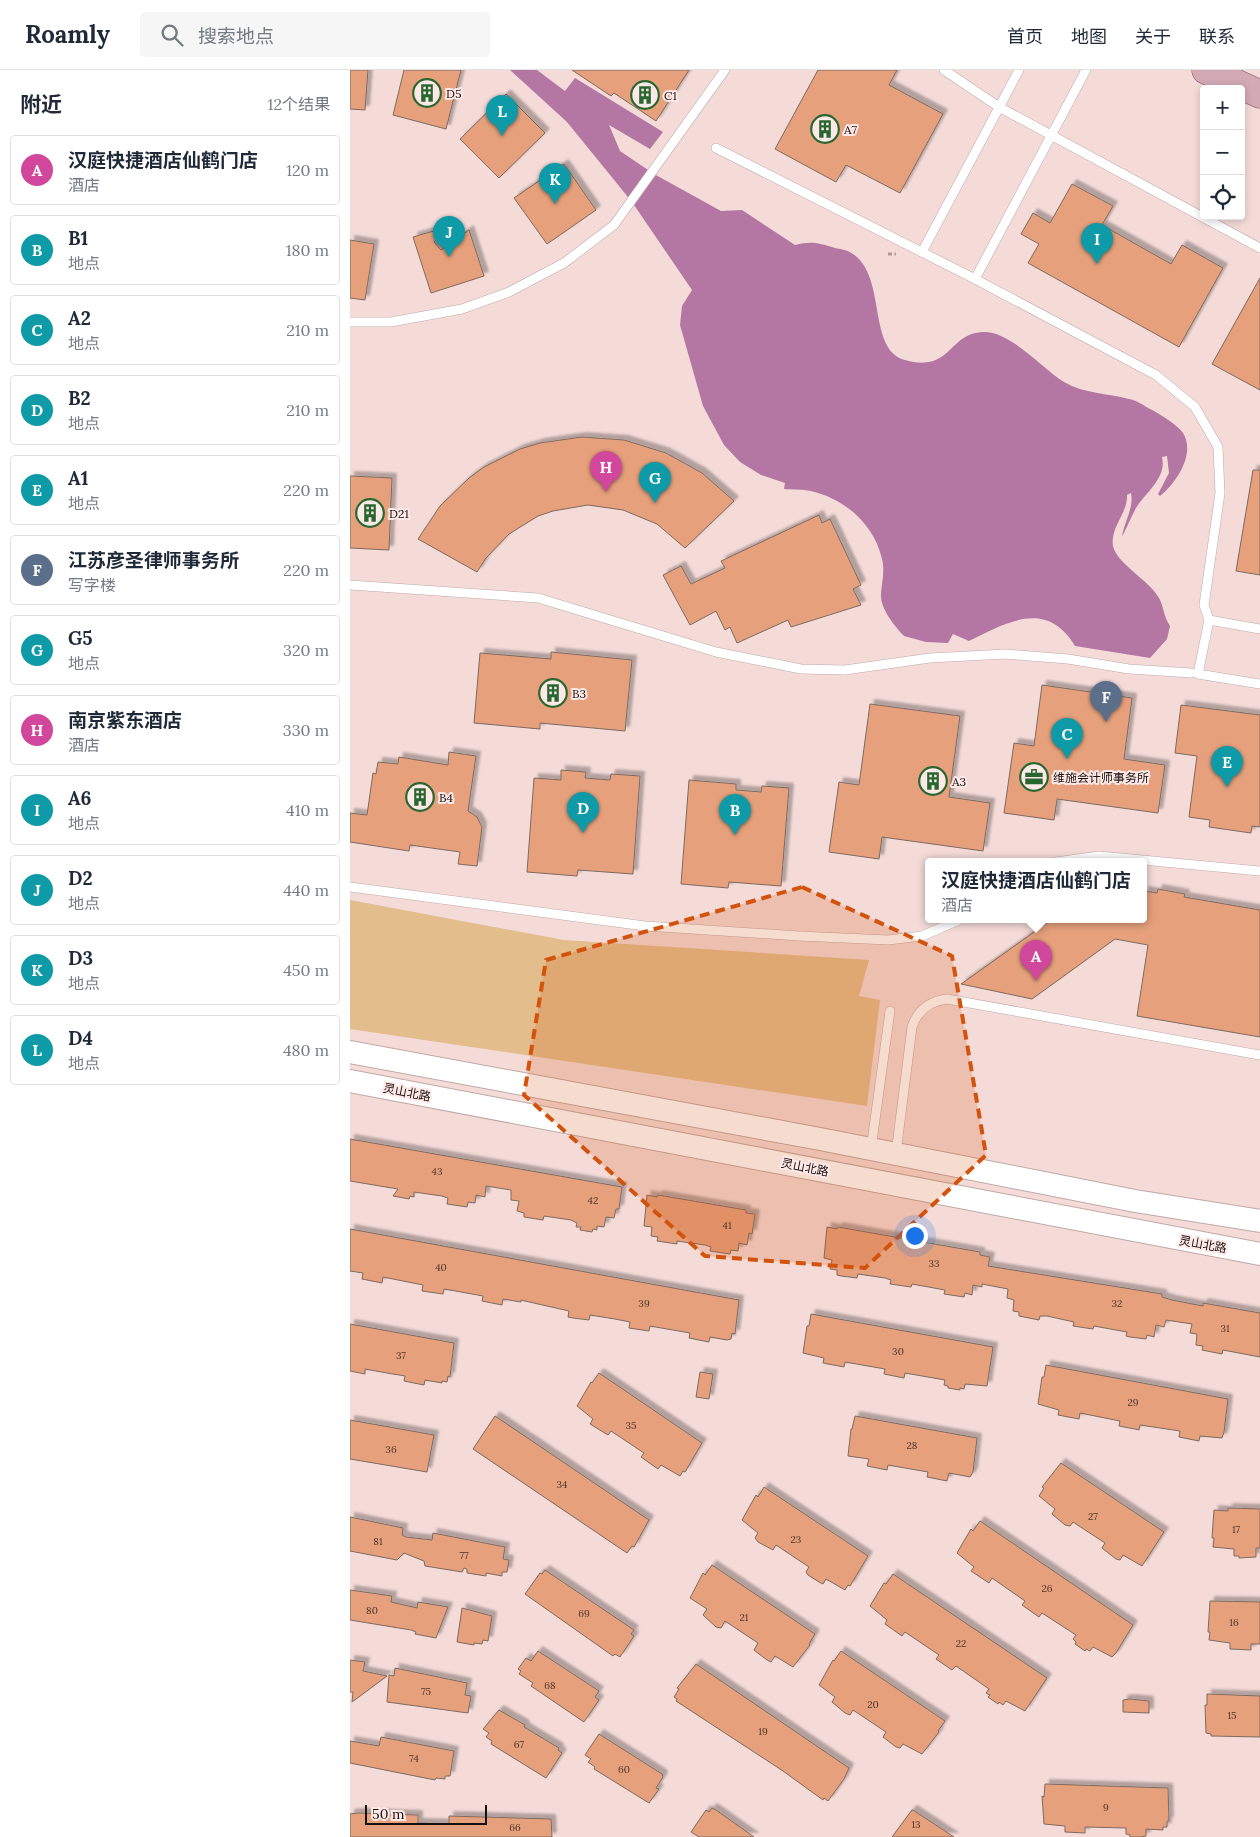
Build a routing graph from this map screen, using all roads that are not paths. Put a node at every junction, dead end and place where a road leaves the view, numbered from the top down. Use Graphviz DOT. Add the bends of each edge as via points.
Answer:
graph roads {
  1 [pos="725,70"];
  2 [pos="944,70"];
  3 [pos="1019,70"];
  4 [pos="1086,70"];
  5 [pos="1206,70"];
  6 [pos="1260,94"];
  7 [pos="999,107"];
  8 [pos="1052,135"];
  9 [pos="716,148"];
  10 [pos="1260,248"];
  11 [pos="922,252"];
  12 [pos="975,279"];
  13 [pos="350,322"];
  14 [pos="350,585"];
  15 [pos="1209,620"];
  16 [pos="1260,629"];
  17 [pos="1191,673"];
  18 [pos="1260,684"];
  19 [pos="1085,858"];
  20 [pos="1120,858"];
  21 [pos="1147,860"];
  22 [pos="1260,871"];
  23 [pos="350,887"];
  24 [pos="952,923"];
  25 [pos="890,1011"];
  26 [pos="350,1052"];
  27 [pos="1260,1054"];
  28 [pos="350,1082"];
  29 [pos="871,1149"];
  30 [pos="896,1154"];
  31 [pos="1260,1221"];
  32 [pos="1260,1254"];
  1 -- 13 [label="lane" via="614,225 564,263 538,279 486,301 437,315 369,323"];
  2 -- 7 [label="lane"];
  3 -- 7 [label="lane"];
  4 -- 8 [label="lane"];
  5 -- 6 [label="main road"];
  7 -- 8 [label="lane"];
  7 -- 11 [label="lane"];
  8 -- 10 [label="lane"];
  8 -- 12 [label="lane"];
  9 -- 11 [label="lane"];
  11 -- 12 [label="lane"];
  12 -- 15 [label="lane" via="1156,375 1195,407 1218,447 1220,493 1204,605"];
  14 -- 17 [label="lane" via="538,598 707,649 801,670 845,670 930,658 1005,654"];
  15 -- 16 [label="lane"];
  15 -- 18 [label="lane" via="1198,674"];
  19 -- 20 [label="lane"];
  21 -- 22 [label="lane"];
  23 -- 24 [label="lane" via="645,926 799,936 888,940 922,936"];
  25 -- 29 [label="lane"];
  26 -- 29 [label="street"];
  27 -- 30 [label="lane" via="940,1000 925,1007 912,1026"];
  28 -- 32 [label="street, 灵山北路"];
  29 -- 30 [label="street"];
  30 -- 31 [label="street"];
}
